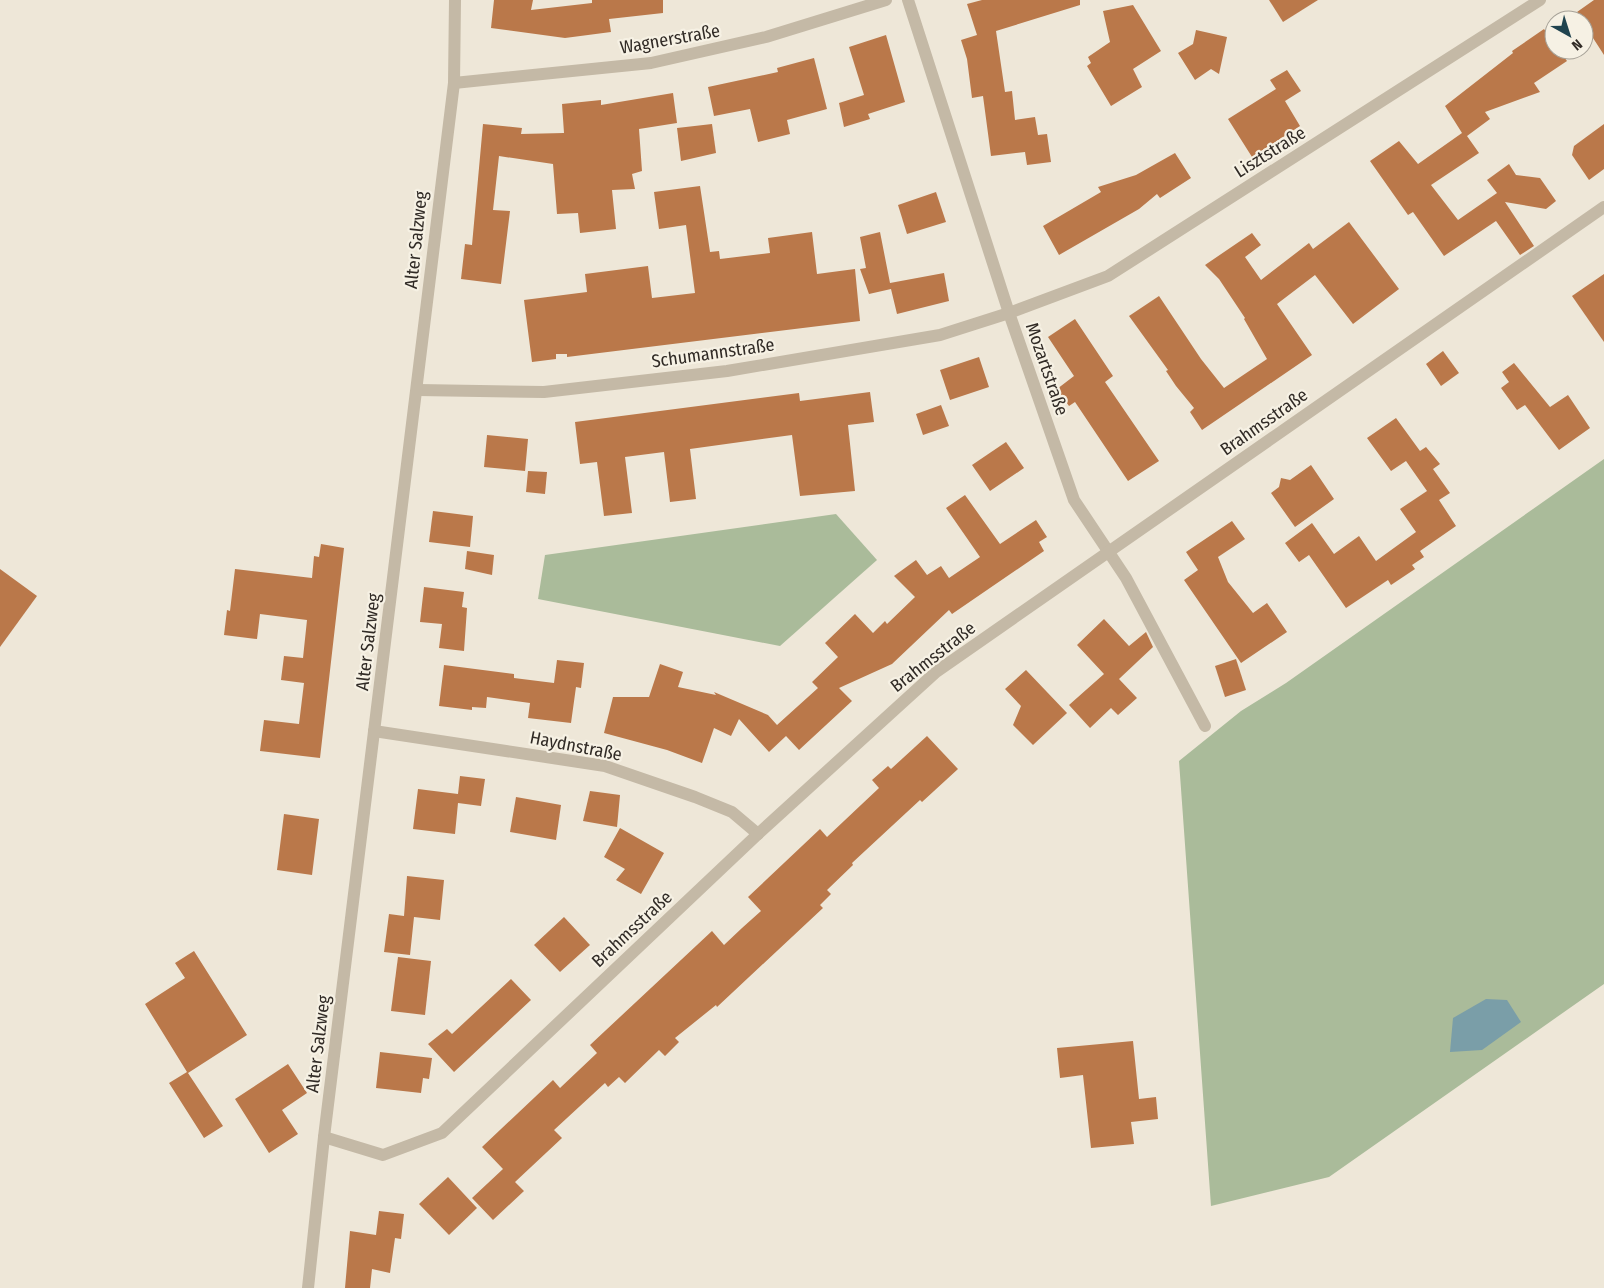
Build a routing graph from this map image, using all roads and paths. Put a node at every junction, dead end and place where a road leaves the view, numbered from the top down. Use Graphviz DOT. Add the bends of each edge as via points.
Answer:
graph roads {
  1 [pos="455,0"];
  2 [pos="886,0"];
  3 [pos="908,0"];
  4 [pos="1540,0"];
  5 [pos="454,82"];
  6 [pos="1604,207"];
  7 [pos="1009,313"];
  8 [pos="418,390"];
  9 [pos="1107,552"];
  10 [pos="1205,726"];
  11 [pos="374,731"];
  12 [pos="758,834"];
  13 [pos="324,1137"];
  14 [pos="308,1288"];
  1 -- 5 [label="street, Alter Salzweg"];
  2 -- 5 [label="street, Wagnerstraße" via="766,37 651,63"];
  3 -- 7 [label="street, Mozartstraße"];
  4 -- 7 [label="street, Lisztstraße" via="1108,276"];
  5 -- 8 [label="street, Alter Salzweg"];
  6 -- 9 [label="street, Brahmsstraße"];
  7 -- 8 [label="street, Schumannstraße" via="940,335 727,370 544,392"];
  7 -- 9 [label="street, Mozartstraße" via="1074,500"];
  8 -- 11 [label="street, Alter Salzweg"];
  9 -- 10 [label="street, Mozartstraße" via="1126,578"];
  9 -- 12 [label="street, Brahmsstraße" via="936,672"];
  11 -- 12 [label="street, Haydnstraße" via="605,766 732,812"];
  11 -- 13 [label="street, Alter Salzweg"];
  12 -- 13 [label="street, Brahmsstraße" via="442,1132 383,1155"];
  13 -- 14 [label="street, Alter Salzweg"];
}
